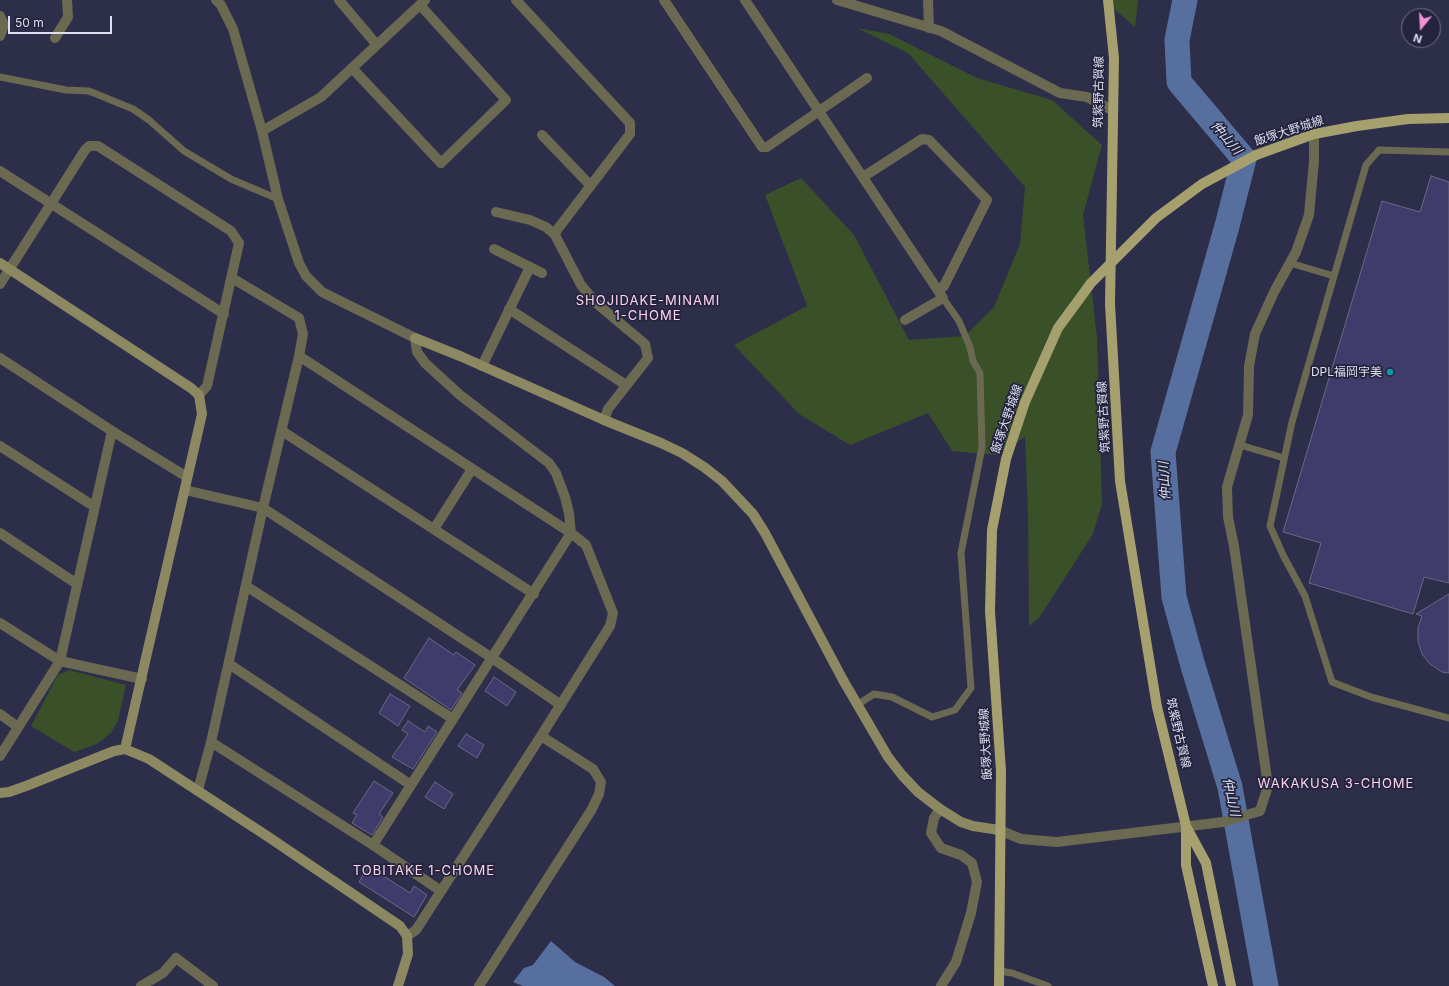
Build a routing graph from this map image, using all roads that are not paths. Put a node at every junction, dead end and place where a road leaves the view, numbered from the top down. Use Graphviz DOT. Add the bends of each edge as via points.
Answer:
graph roads {
  1 [pos="67,0"];
  2 [pos="216,0"];
  3 [pos="339,0"];
  4 [pos="516,0"];
  5 [pos="664,0"];
  6 [pos="745,0"];
  7 [pos="837,0"];
  8 [pos="928,0"];
  9 [pos="1108,0"];
  10 [pos="423,1"];
  11 [pos="0,16"];
  12 [pos="929,28"];
  13 [pos="0,36"];
  14 [pos="55,38"];
  15 [pos="377,45"];
  16 [pos="352,68"];
  17 [pos="0,77"];
  18 [pos="867,78"];
  19 [pos="1112,110"];
  20 [pos="819,111"];
  21 [pos="1449,118"];
  22 [pos="262,131"];
  23 [pos="1314,134"];
  24 [pos="542,135"];
  25 [pos="1449,152"];
  26 [pos="0,171"];
  27 [pos="863,178"];
  28 [pos="590,185"];
  29 [pos="278,199"];
  30 [pos="51,203"];
  31 [pos="496,212"];
  32 [pos="555,235"];
  33 [pos="494,249"];
  34 [pos="0,263"];
  35 [pos="1290,263"];
  36 [pos="530,267"];
  37 [pos="10,269"];
  38 [pos="542,273"];
  39 [pos="1334,276"];
  40 [pos="232,278"];
  41 [pos="0,284"];
  42 [pos="941,294"];
  43 [pos="509,309"];
  44 [pos="224,314"];
  45 [pos="905,320"];
  46 [pos="415,338"];
  47 [pos="299,356"];
  48 [pos="0,358"];
  49 [pos="482,366"];
  50 [pos="626,385"];
  51 [pos="200,395"];
  52 [pos="604,420"];
  53 [pos="112,431"];
  54 [pos="282,431"];
  55 [pos="1240,445"];
  56 [pos="0,446"];
  57 [pos="1284,458"];
  58 [pos="472,469"];
  59 [pos="188,477"];
  60 [pos="185,490"];
  61 [pos="95,507"];
  62 [pos="263,508"];
  63 [pos="434,529"];
  64 [pos="0,533"];
  65 [pos="571,534"];
  66 [pos="77,584"];
  67 [pos="246,586"];
  68 [pos="534,594"];
  69 [pos="0,623"];
  70 [pos="492,658"];
  71 [pos="60,661"];
  72 [pos="229,664"];
  73 [pos="142,680"];
  74 [pos="561,705"];
  75 [pos="857,705"];
  76 [pos="0,714"];
  77 [pos="1449,718"];
  78 [pos="453,719"];
  79 [pos="18,727"];
  80 [pos="541,736"];
  81 [pos="211,742"];
  82 [pos="126,749"];
  83 [pos="0,756"];
  84 [pos="411,785"];
  85 [pos="198,790"];
  86 [pos="0,793"];
  87 [pos="940,809"];
  88 [pos="1186,826"];
  89 [pos="1000,830"];
  90 [pos="373,846"];
  91 [pos="441,891"];
  92 [pos="407,936"];
  93 [pos="999,971"];
  94 [pos="141,986"];
  95 [pos="213,986"];
  96 [pos="398,986"];
  97 [pos="478,986"];
  98 [pos="940,986"];
  99 [pos="999,986"];
  100 [pos="1048,986"];
  101 [pos="1213,986"];
  102 [pos="1231,986"];
  1 -- 14 [label="street" via="68,17"];
  2 -- 22 [label="street" via="233,29"];
  3 -- 15 [label="street"];
  4 -- 28 [label="street" via="630,123 630,134"];
  5 -- 20 [label="street" via="762,146 767,147"];
  6 -- 20 [label="street"];
  7 -- 12 [label="street"];
  8 -- 12 [label="street"];
  9 -- 19 [label="main road, 筑紫野古賀線" via="1114,58"];
  10 -- 15 [label="street"];
  10 -- 16 [label="street" via="506,100 441,163"];
  11 -- 13 [label="street" via="4,25"];
  12 -- 19 [label="street" via="941,31 1060,93 1087,97"];
  15 -- 16 [label="street"];
  16 -- 22 [label="street" via="320,97"];
  17 -- 29 [label="lane" via="66,90 89,91 133,109 184,151 231,179"];
  18 -- 20 [label="street"];
  19 -- 88 [label="main road, 筑紫野古賀線" via="1110,304 1120,481 1157,707"];
  20 -- 27 [label="street"];
  21 -- 23 [label="main road, 飯塚大野城線" via="1357,126"];
  22 -- 29 [label="street"];
  23 -- 35 [label="street" via="1310,215"];
  23 -- 89 [label="main road, 飯塚大野城線, bridge" via="1256,155 1202,184 1156,218 1091,283 1058,328 1025,402 1006,459 992,530 990,611 1001,771"];
  24 -- 28 [label="street"];
  25 -- 39 [label="lane" via="1379,150 1366,165"];
  26 -- 30 [label="street"];
  27 -- 42 [label="street"];
  27 -- 42 [label="street" via="922,139 929,140 986,200"];
  28 -- 32 [label="street"];
  29 -- 46 [label="street" via="299,263 314,285 322,292"];
  30 -- 37 [label="street"];
  30 -- 40 [label="street" via="85,150 89,146 98,146 231,231 239,243"];
  30 -- 44 [label="street"];
  31 -- 32 [label="street" via="530,220 546,227"];
  32 -- 50 [label="street" via="580,285 596,303 646,344 648,358"];
  33 -- 36 [label="street"];
  34 -- 37 [label="street"];
  35 -- 39 [label="lane"];
  35 -- 55 [label="street" via="1255,334 1249,366 1248,416"];
  36 -- 38 [label="street"];
  36 -- 43 [label="street"];
  37 -- 41 [label="street"];
  37 -- 51 [label="street"];
  39 -- 57 [label="lane"];
  40 -- 44 [label="street"];
  40 -- 47 [label="street" via="298,318 303,334"];
  42 -- 45 [label="street"];
  42 -- 75 [label="lane" via="959,322 980,373 982,447 961,553 971,688 955,710 932,716 892,697 874,694"];
  43 -- 49 [label="street"];
  43 -- 50 [label="street"];
  44 -- 51 [label="street" via="207,386"];
  46 -- 49 [label="street"];
  46 -- 65 [label="street" via="417,352 425,363 460,395 550,463 565,497"];
  47 -- 54 [label="street"];
  47 -- 58 [label="street"];
  48 -- 53 [label="street"];
  49 -- 52 [label="street"];
  50 -- 52 [label="street" via="608,409"];
  51 -- 59 [label="street" via="202,414"];
  52 -- 75 [label="street" via="682,453 710,472 740,499 765,534 825,650"];
  53 -- 59 [label="street"];
  53 -- 61 [label="street"];
  54 -- 62 [label="street"];
  54 -- 63 [label="street"];
  55 -- 57 [label="lane"];
  55 -- 88 [label="street" via="1227,487 1228,517 1268,786 1260,811 1223,822"];
  56 -- 61 [label="street"];
  57 -- 77 [label="lane" via="1270,526 1305,596 1332,682 1371,697"];
  58 -- 63 [label="street"];
  58 -- 65 [label="street"];
  59 -- 60 [label="street"];
  60 -- 62 [label="street"];
  60 -- 73 [label="street"];
  61 -- 66 [label="street"];
  62 -- 67 [label="street"];
  62 -- 70 [label="street"];
  63 -- 68 [label="street"];
  64 -- 66 [label="street"];
  65 -- 68 [label="street"];
  65 -- 74 [label="street" via="586,545 613,613 610,626"];
  66 -- 71 [label="street"];
  67 -- 72 [label="street"];
  67 -- 78 [label="street"];
  68 -- 70 [label="street"];
  69 -- 71 [label="street"];
  70 -- 74 [label="street"];
  70 -- 78 [label="street"];
  71 -- 73 [label="street"];
  71 -- 79 [label="street"];
  72 -- 81 [label="street"];
  72 -- 84 [label="street"];
  73 -- 82 [label="street"];
  74 -- 80 [label="street"];
  75 -- 87 [label="street" via="902,775 918,792"];
  76 -- 79 [label="street"];
  78 -- 84 [label="street"];
  79 -- 83 [label="street"];
  80 -- 91 [label="street"];
  80 -- 97 [label="street" via="593,769 601,782 599,794 592,809"];
  81 -- 85 [label="street"];
  81 -- 90 [label="street"];
  82 -- 85 [label="street" via="149,759"];
  82 -- 86 [label="street"];
  84 -- 90 [label="street"];
  85 -- 92 [label="street" via="389,917"];
  87 -- 89 [label="street" via="961,822"];
  87 -- 98 [label="street" via="934,818 931,832 941,848 962,855 972,863 977,882 971,913 956,962"];
  88 -- 89 [label="street" via="1057,842 1021,839"];
  88 -- 101 [label="main road, 筑紫野古賀線" via="1186,865"];
  88 -- 102 [label="main road, 筑紫野古賀線" via="1206,862"];
  89 -- 93 [label="main road, 飯塚大野城線"];
  90 -- 91 [label="street"];
  91 -- 92 [label="street" via="416,930"];
  92 -- 96 [label="street" via="408,954"];
  93 -- 99 [label="main road, 飯塚大野城線"];
  93 -- 100 [label="lane"];
  94 -- 95 [label="street" via="163,973 176,958"];
}
